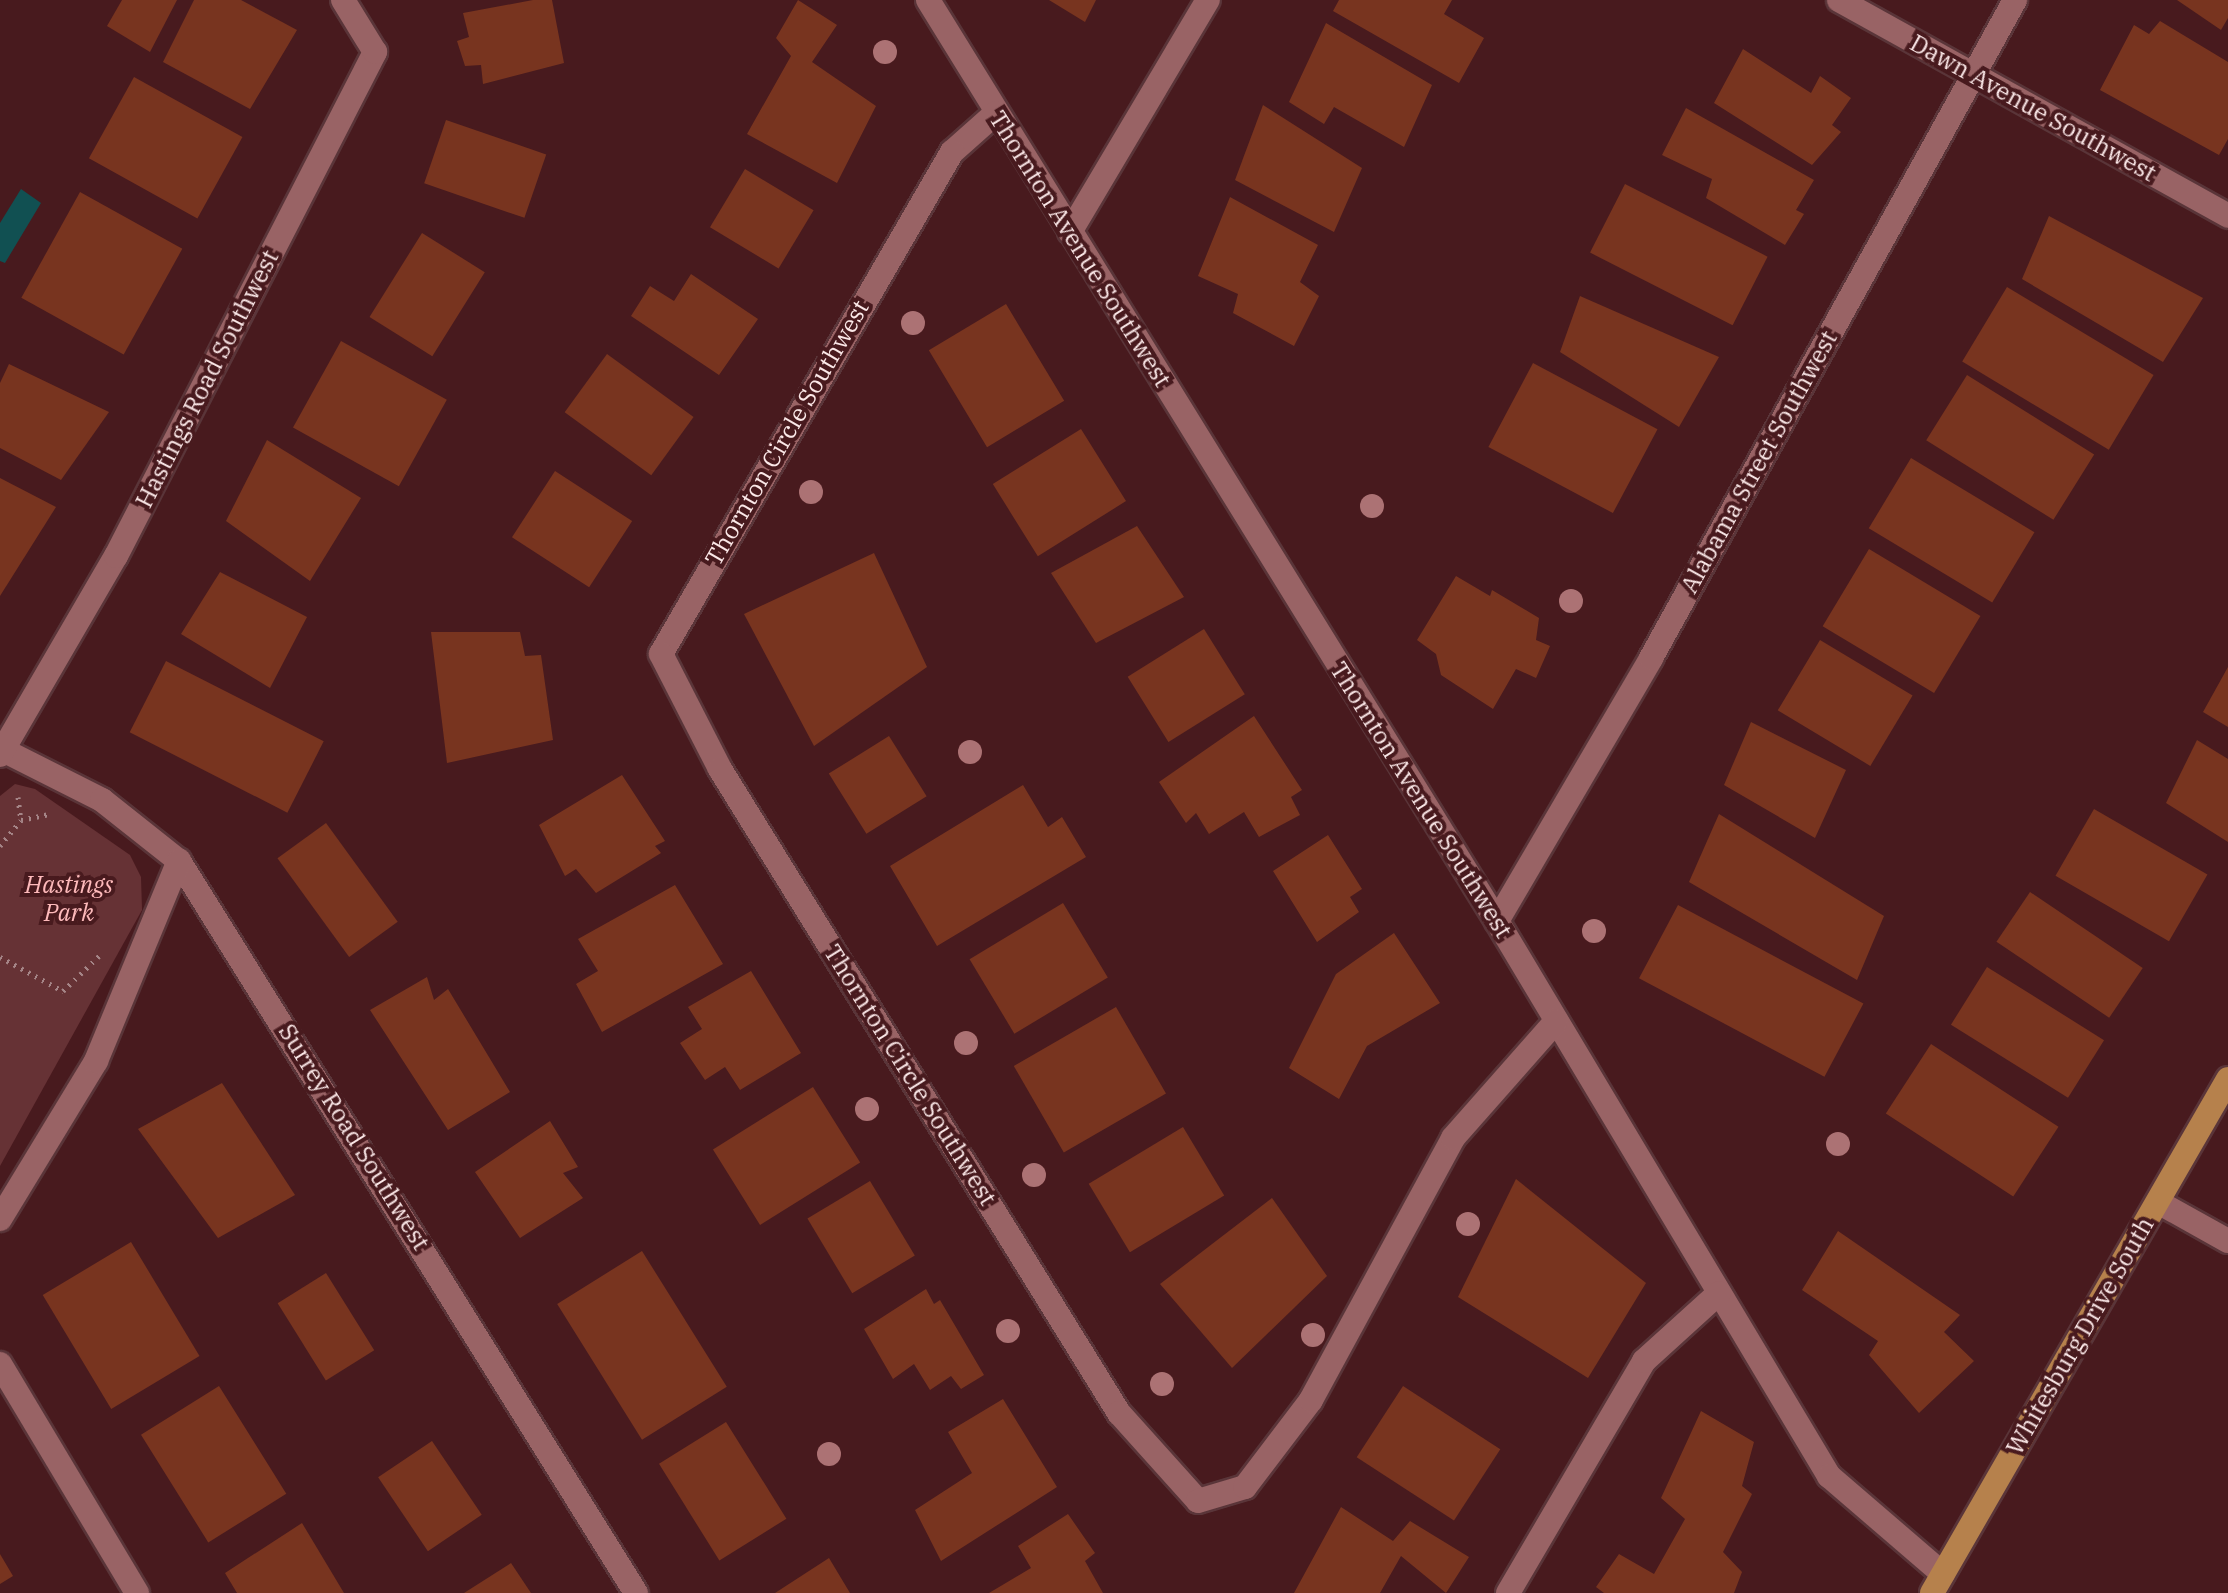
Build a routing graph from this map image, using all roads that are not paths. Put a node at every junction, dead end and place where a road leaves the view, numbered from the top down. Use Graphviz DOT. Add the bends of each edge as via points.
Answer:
graph roads {
  1 [pos="343,0"];
  2 [pos="928,0"];
  3 [pos="1208,0"];
  4 [pos="1839,0"];
  5 [pos="2015,0"];
  6 [pos="1974,74"];
  7 [pos="996,113"];
  8 [pos="2228,216"];
  9 [pos="1070,232"];
  10 [pos="1,752"];
  11 [pos="179,861"];
  12 [pos="1497,921"];
  13 [pos="1556,1021"];
  14 [pos="2228,1079"];
  15 [pos="2158,1202"];
  16 [pos="0,1219"];
  17 [pos="2228,1241"];
  18 [pos="1719,1293"];
  19 [pos="0,1364"];
  20 [pos="1937,1584"];
  21 [pos="137,1593"];
  22 [pos="636,1593"];
  23 [pos="1508,1593"];
  1 -- 10 [label="street, Hastings Road Southwest" via="375,52 116,556"];
  2 -- 7 [label="street, Thornton Avenue Southwest"];
  3 -- 9 [label="street"];
  4 -- 6 [label="street, Dawn Avenue Southwest"];
  5 -- 6 [label="street, Alabama Street Southwest"];
  6 -- 8 [label="street, Dawn Avenue Southwest"];
  6 -- 12 [label="street, Alabama Street Southwest" via="1651,658"];
  7 -- 9 [label="street, Thornton Avenue Southwest"];
  7 -- 13 [label="street, Thornton Circle Southwest" via="952,152 661,654 720,769 1119,1413 1198,1501 1245,1487 1286,1434 1311,1400 1453,1138"];
  9 -- 12 [label="street, Thornton Avenue Southwest"];
  10 -- 11 [label="street, Surrey Road Southwest" via="102,800"];
  11 -- 16 [label="street" via="96,1061"];
  11 -- 22 [label="street, Surrey Road Southwest"];
  12 -- 13 [label="street, Thornton Avenue Southwest"];
  13 -- 18 [label="street, Thornton Avenue Southwest"];
  14 -- 15 [label="main road, Whitesburg Drive South"];
  15 -- 17 [label="street"];
  15 -- 20 [label="main road, Whitesburg Drive South"];
  18 -- 20 [label="street, Thornton Avenue Southwest" via="1829,1476"];
  18 -- 23 [label="street" via="1644,1361"];
  19 -- 21 [label="street"];
}
